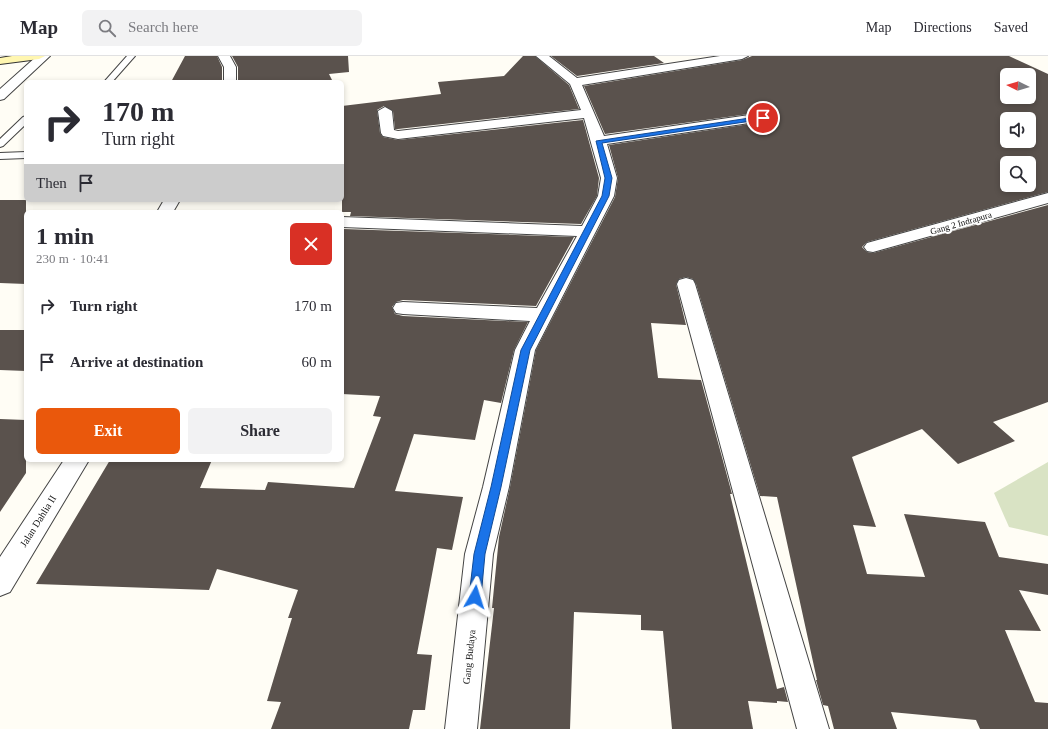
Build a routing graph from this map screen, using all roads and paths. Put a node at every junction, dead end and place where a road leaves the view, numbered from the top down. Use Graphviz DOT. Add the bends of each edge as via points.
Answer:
graph roads {
  1 [pos="39,56"];
  2 [pos="44,56"];
  3 [pos="131,56"];
  4 [pos="224,56"];
  5 [pos="542,56"];
  6 [pos="742,56"];
  7 [pos="0,61"];
  8 [pos="110,80"];
  9 [pos="230,80"];
  10 [pos="575,82"];
  11 [pos="0,96"];
  12 [pos="385,111"];
  13 [pos="589,113"];
  14 [pos="763,118"];
  15 [pos="24,121"];
  16 [pos="599,141"];
  17 [pos="0,144"];
  18 [pos="24,155"];
  19 [pos="0,156"];
  20 [pos="1048,198"];
  21 [pos="344,222"];
  22 [pos="586,231"];
  23 [pos="873,247"];
  24 [pos="686,284"];
  25 [pos="403,308"];
  26 [pos="544,315"];
  27 [pos="76,462"];
  28 [pos="0,582"];
  29 [pos="461,729"];
  30 [pos="812,729"];
  1 -- 7 [label="street"];
  2 -- 11 [label="street"];
  3 -- 8 [label="lane"];
  4 -- 9 [label="street" via="230,67"];
  5 -- 10 [label="street, Gang Budaya"];
  6 -- 10 [label="street"];
  10 -- 13 [label="street, Gang Budaya"];
  12 -- 13 [label="street" via="388,133 398,135"];
  13 -- 16 [label="street, Gang Budaya"];
  14 -- 16 [label="street"];
  15 -- 17 [label="lane"];
  16 -- 22 [label="street, Gang Budaya" via="608,178 606,196"];
  18 -- 19 [label="lane"];
  20 -- 23 [label="street, Gang 2 Indrapura"];
  21 -- 22 [label="street"];
  22 -- 26 [label="street, Gang Budaya"];
  24 -- 30 [label="street"];
  25 -- 26 [label="street"];
  26 -- 29 [label="street, Gang Budaya" via="525,350 479,554"];
  27 -- 28 [label="street, Jalan Dahlia II"];
}
